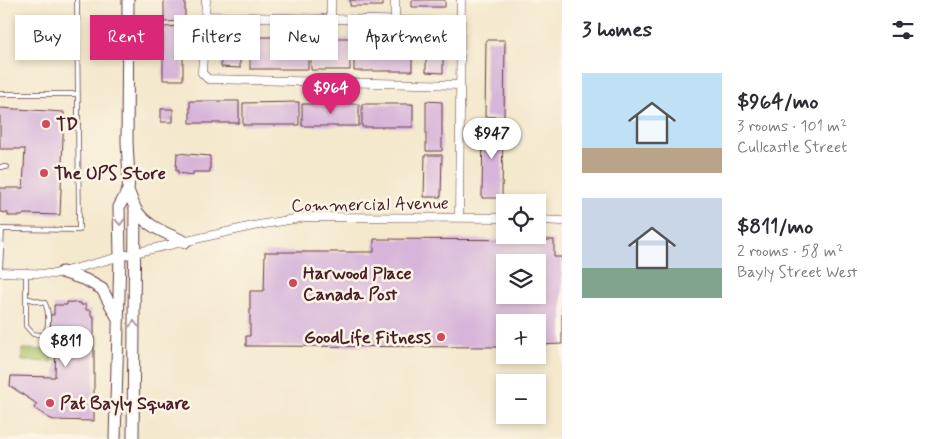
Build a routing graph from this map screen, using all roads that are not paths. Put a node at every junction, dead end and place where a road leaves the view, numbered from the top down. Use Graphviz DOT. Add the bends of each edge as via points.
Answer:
graph roads {
  1 [pos="77,0"];
  2 [pos="128,0"];
  3 [pos="206,0"];
  4 [pos="331,0"];
  5 [pos="395,0"];
  6 [pos="461,0"];
  7 [pos="205,15"];
  8 [pos="331,15"];
  9 [pos="395,15"];
  10 [pos="460,15"];
  11 [pos="203,60"];
  12 [pos="460,60"];
  13 [pos="460,85"];
  14 [pos="0,94"];
  15 [pos="78,94"];
  16 [pos="0,167"];
  17 [pos="7,167"];
  18 [pos="128,190"];
  19 [pos="135,208"];
  20 [pos="459,217"];
  21 [pos="496,218"];
  22 [pos="546,220"];
  23 [pos="562,221"];
  24 [pos="1,230"];
  25 [pos="185,242"];
  26 [pos="134,253"];
  27 [pos="120,256"];
  28 [pos="0,272"];
  29 [pos="26,272"];
  30 [pos="62,272"];
  31 [pos="26,298"];
  32 [pos="117,318"];
  33 [pos="115,439"];
  34 [pos="132,439"];
  1 -- 15 [label="lane"];
  2 -- 18 [label="main road"];
  3 -- 7 [label="street"];
  4 -- 8 [label="street"];
  5 -- 9 [label="street"];
  6 -- 10 [label="street"];
  11 -- 13 [label="street" via="202,73 208,79 221,81"];
  12 -- 13 [label="street"];
  13 -- 20 [label="street"];
  14 -- 15 [label="lane"];
  15 -- 24 [label="lane" via="79,230"];
  16 -- 17 [label="lane"];
  18 -- 19 [label="main road"];
  18 -- 27 [label="main road, one-way" via="119,207"];
  19 -- 25 [label="main road" via="156,228"];
  19 -- 26 [label="main road"];
  20 -- 21 [label="street, Commercial Avenue"];
  20 -- 25 [label="street, Commercial Avenue" via="306,217"];
  22 -- 23 [label="street"];
  24 -- 28 [label="lane"];
  25 -- 26 [label="street, Commercial Avenue"];
  26 -- 27 [label="street, Commercial Avenue"];
  34 -- 26 [label="main road, one-way"];
  27 -- 30 [label="street, Commercial Avenue"];
  27 -- 32 [label="main road"];
  28 -- 29 [label="street, Commercial Avenue"];
  29 -- 30 [label="street, Commercial Avenue"];
  29 -- 31 [label="lane"];
  30 -- 32 [label="main road" via="102,289"];
  31 -- 31 [label="lane" via="26,326 34,334 43,335 47,328 48,309 45,304"];
  32 -- 33 [label="main road"];
}
